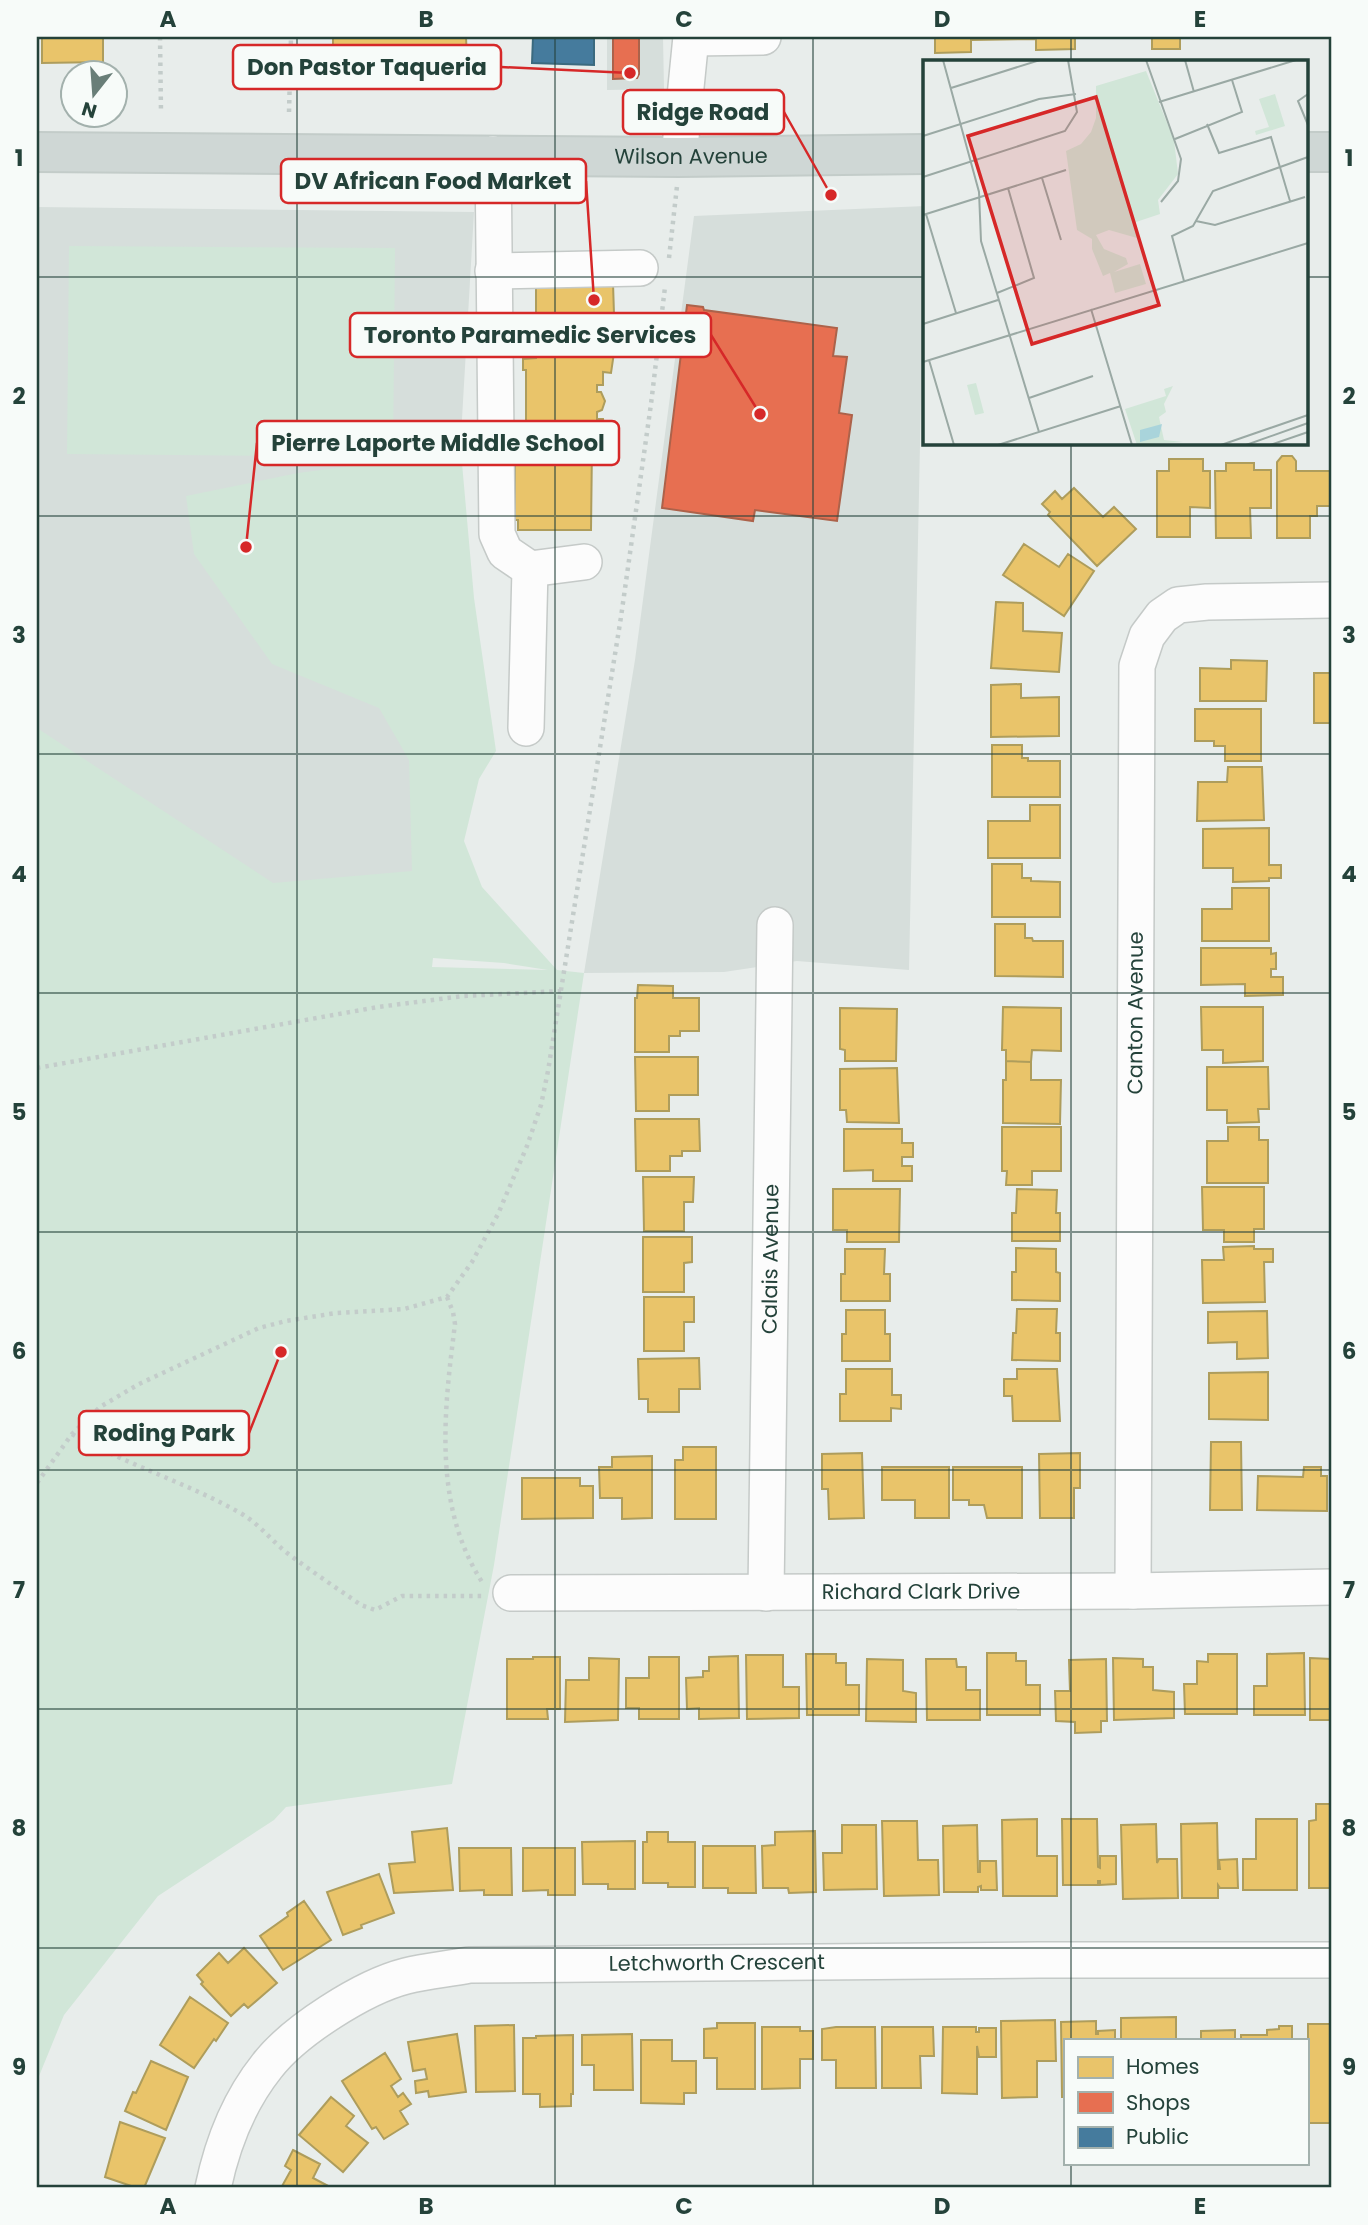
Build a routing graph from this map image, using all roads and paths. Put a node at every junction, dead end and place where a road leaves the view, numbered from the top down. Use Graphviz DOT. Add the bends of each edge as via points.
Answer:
graph roads {
  1 [pos="160,37"];
  2 [pos="291,37"];
  3 [pos="763,37"];
  4 [pos="691,38"];
  5 [pos="161,112"];
  6 [pos="289,112"];
  7 [pos="37,152"];
  8 [pos="1308,152"];
  9 [pos="1331,152"];
  10 [pos="493,154"];
  11 [pos="923,154"];
  12 [pos="679,157"];
  13 [pos="658,270"];
  14 [pos="493,271"];
  15 [pos="584,562"];
  16 [pos="530,569"];
  17 [pos="1331,600"];
  18 [pos="526,728"];
  19 [pos="775,925"];
  20 [pos="561,991"];
  21 [pos="37,1069"];
  22 [pos="447,1297"];
  23 [pos="72,1434"];
  24 [pos="37,1483"];
  25 [pos="1331,1587"];
  26 [pos="1133,1591"];
  27 [pos="511,1593"];
  28 [pos="766,1593"];
  29 [pos="1331,1960"];
  30 [pos="213,2188"];
  1 -- 5 [label="path"];
  2 -- 6 [label="path"];
  3 -- 4 [label="street"];
  4 -- 12 [label="street"];
  7 -- 10 [label="main road, Wilson Avenue"];
  8 -- 9 [label="main road"];
  10 -- 12 [label="main road, Wilson Avenue"];
  10 -- 14 [label="street"];
  11 -- 12 [label="main road, Wilson Avenue"];
  12 -- 13 [label="path"];
  13 -- 14 [label="street"];
  13 -- 20 [label="path" via="651,404"];
  14 -- 16 [label="street" via="497,534 506,552"];
  15 -- 16 [label="street"];
  16 -- 18 [label="street"];
  17 -- 26 [label="street, Canton Avenue" via="1178,605 1161,616 1147,636 1137,666"];
  19 -- 28 [label="street, Calais Avenue"];
  20 -- 21 [label="path" via="463,996 378,1007"];
  20 -- 22 [label="path" via="546,1082 527,1146 498,1214"];
  22 -- 23 [label="path" via="404,1309 336,1313 259,1328 139,1384 100,1407"];
  22 -- 23 [label="path" via="455,1324 446,1414 448,1488 455,1524 491,1595 402,1596 375,1610 361,1605 290,1556 261,1526 243,1515"];
  23 -- 24 [label="path"];
  25 -- 26 [label="street, Richard Clark Drive"];
  26 -- 28 [label="street, Richard Clark Drive"];
  27 -- 28 [label="street, Richard Clark Drive"];
  29 -- 30 [label="street, Letchworth Crescent" via="469,1965 404,1977 335,2008 267,2065 229,2132"];
}
